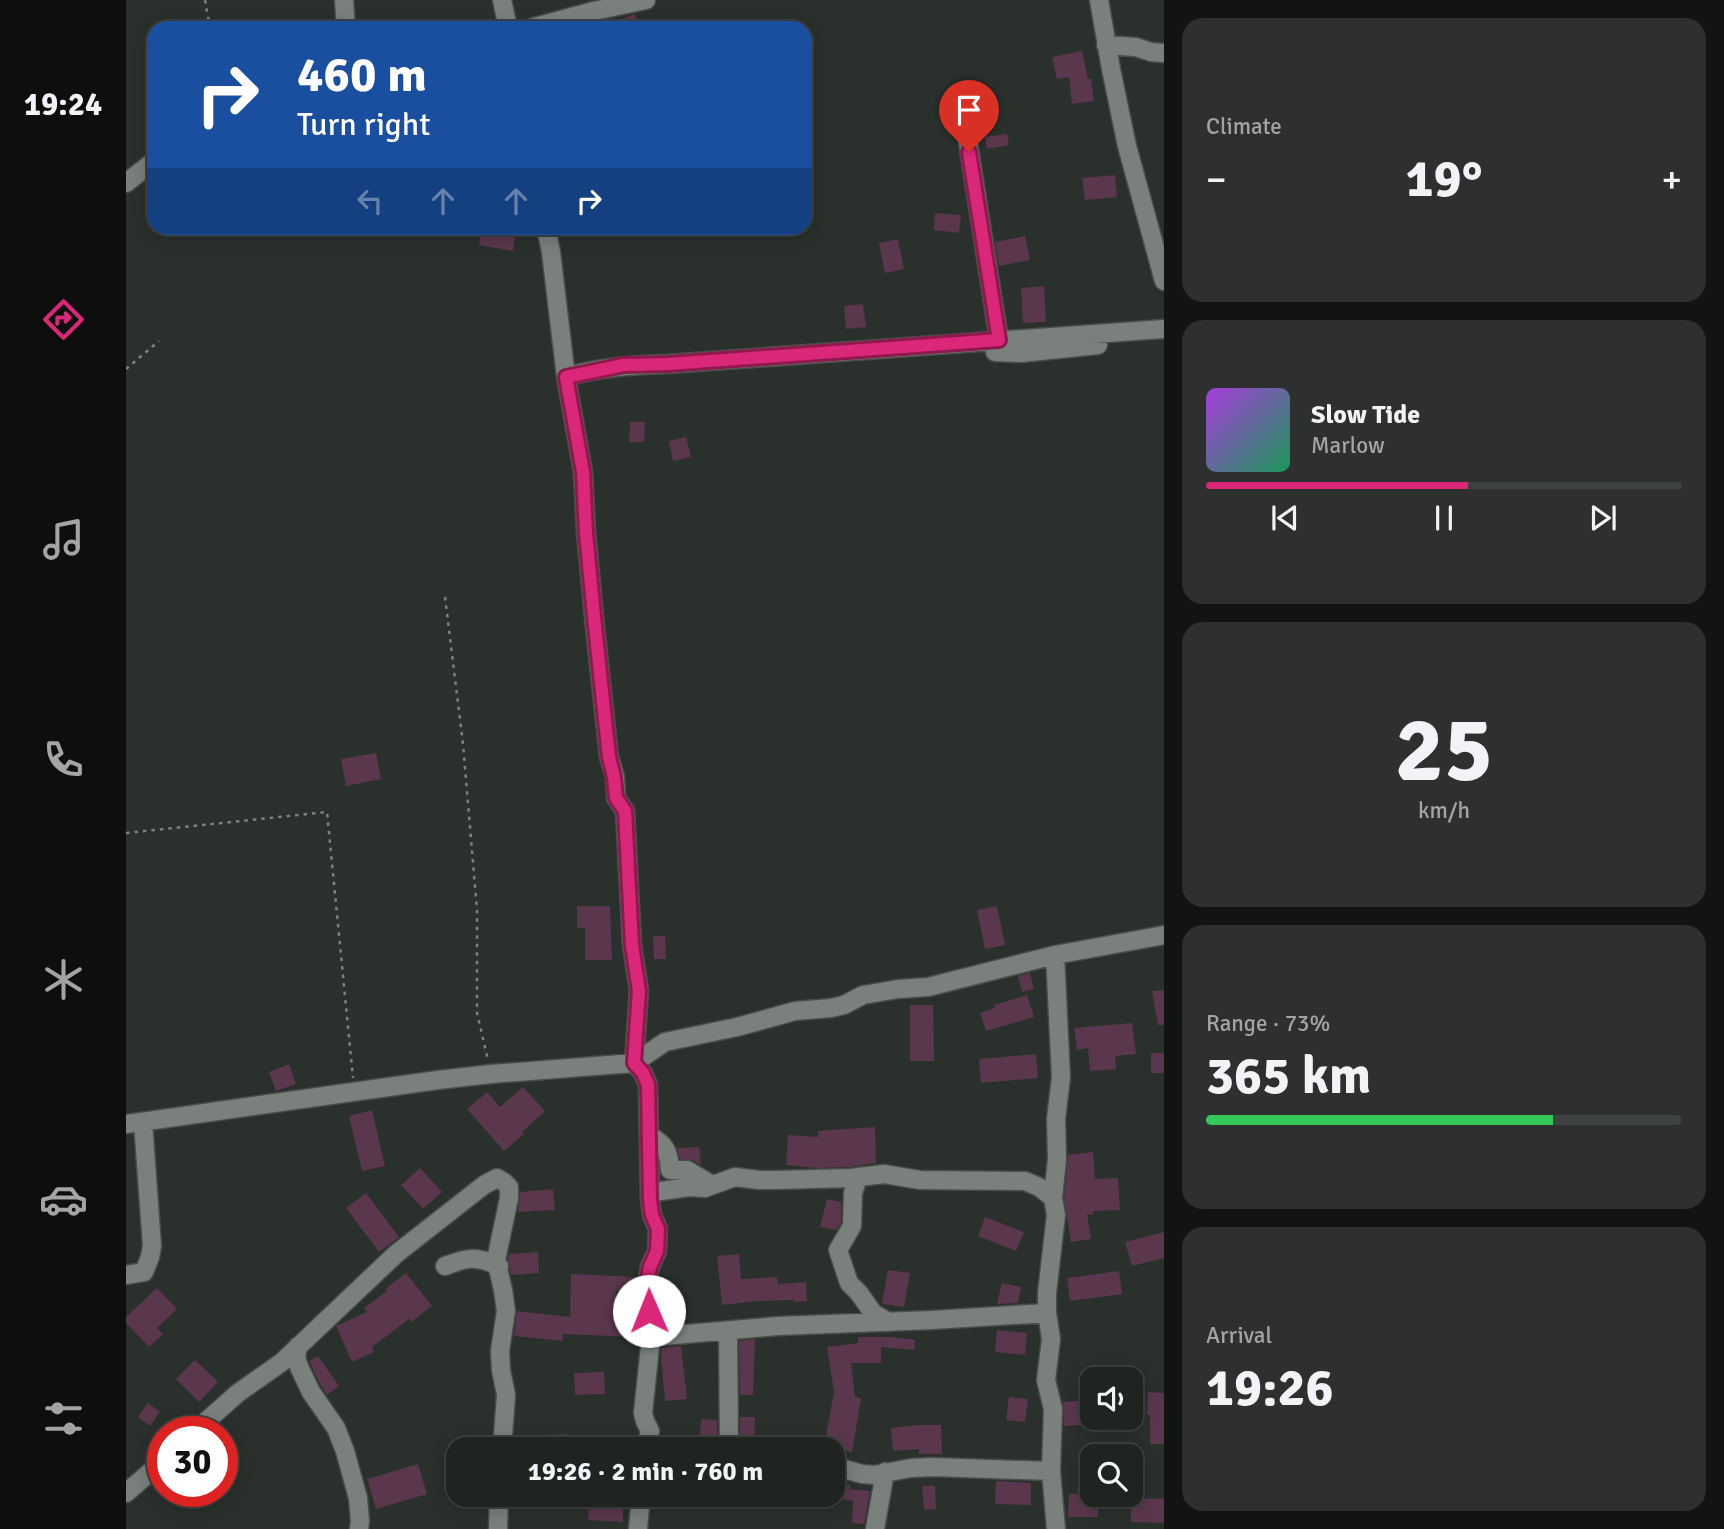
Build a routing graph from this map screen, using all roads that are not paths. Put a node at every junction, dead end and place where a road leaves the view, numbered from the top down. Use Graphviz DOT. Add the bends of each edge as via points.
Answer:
graph roads {
  1 [pos="344,0"];
  2 [pos="502,0"];
  3 [pos="646,0"];
  4 [pos="1099,0"];
  5 [pos="346,21"];
  6 [pos="506,21"];
  7 [pos="557,21"];
  8 [pos="1107,45"];
  9 [pos="1164,53"];
  10 [pos="961,99"];
  11 [pos="147,166"];
  12 [pos="126,183"];
  13 [pos="547,235"];
  14 [pos="1164,281"];
  15 [pos="1164,329"];
  16 [pos="1164,340"];
  17 [pos="997,346"];
  18 [pos="566,377"];
  19 [pos="1164,935"];
  20 [pos="1055,955"];
  21 [pos="634,1063"];
  22 [pos="134,1123"];
  23 [pos="649,1135"];
  24 [pos="858,1177"];
  25 [pos="712,1185"];
  26 [pos="1052,1198"];
  27 [pos="650,1199"];
  28 [pos="445,1266"];
  29 [pos="499,1266"];
  30 [pos="135,1274"];
  31 [pos="126,1291"];
  32 [pos="1047,1313"];
  33 [pos="888,1322"];
  34 [pos="728,1331"];
  35 [pos="651,1338"];
  36 [pos="298,1346"];
  37 [pos="212,1416"];
  38 [pos="503,1437"];
  39 [pos="648,1437"];
  40 [pos="729,1437"];
  41 [pos="845,1469"];
  42 [pos="1051,1471"];
  43 [pos="885,1472"];
  44 [pos="147,1475"];
  45 [pos="126,1493"];
  46 [pos="499,1507"];
  47 [pos="640,1507"];
  48 [pos="359,1529"];
  49 [pos="498,1529"];
  50 [pos="638,1529"];
  51 [pos="875,1529"];
  52 [pos="1056,1529"];
  1 -- 5 [label="street"];
  2 -- 6 [label="street"];
  3 -- 7 [label="street"];
  4 -- 8 [label="street"];
  8 -- 9 [label="street"];
  8 -- 14 [label="street" via="1127,146"];
  10 -- 17 [label="street"];
  11 -- 12 [label="street"];
  13 -- 18 [label="street"];
  15 -- 17 [label="street"];
  16 -- 17 [label="street" via="1021,353"];
  17 -- 18 [label="street" via="624,365"];
  18 -- 21 [label="street" via="583,472 609,757 616,798 625,811 639,991"];
  19 -- 20 [label="street"];
  20 -- 21 [label="street" via="928,987 863,995 844,1005 795,1011 665,1042"];
  20 -- 26 [label="street" via="1061,1077"];
  21 -- 22 [label="street" via="491,1074"];
  21 -- 23 [label="street" via="648,1085"];
  22 -- 30 [label="street" via="152,1246 150,1257"];
  23 -- 25 [label="street" via="665,1147 670,1170 687,1170"];
  23 -- 27 [label="street"];
  24 -- 25 [label="street" via="735,1177"];
  24 -- 26 [label="street" via="884,1174 920,1180 1025,1181"];
  24 -- 33 [label="street" via="852,1226 838,1250 849,1283 873,1312"];
  25 -- 27 [label="street" via="654,1192"];
  26 -- 32 [label="street" via="1056,1215"];
  27 -- 35 [label="street" via="658,1229 647,1284"];
  28 -- 29 [label="street" via="475,1258"];
  29 -- 36 [label="street" via="496,1260 509,1187 497,1178 396,1254"];
  29 -- 38 [label="street" via="506,1311 500,1351 506,1395"];
  30 -- 31 [label="street"];
  32 -- 33 [label="street"];
  32 -- 42 [label="street" via="1051,1339 1046,1380 1053,1409"];
  33 -- 34 [label="street"];
  34 -- 35 [label="street"];
  34 -- 40 [label="street"];
  35 -- 39 [label="street" via="643,1413"];
  36 -- 37 [label="street"];
  36 -- 48 [label="street" via="300,1369 345,1451 358,1498"];
  41 -- 43 [label="street" via="874,1475"];
  42 -- 43 [label="street" via="933,1467"];
  42 -- 52 [label="street"];
  43 -- 51 [label="street"];
  44 -- 45 [label="street"];
  46 -- 49 [label="street"];
  47 -- 50 [label="street"];
}
